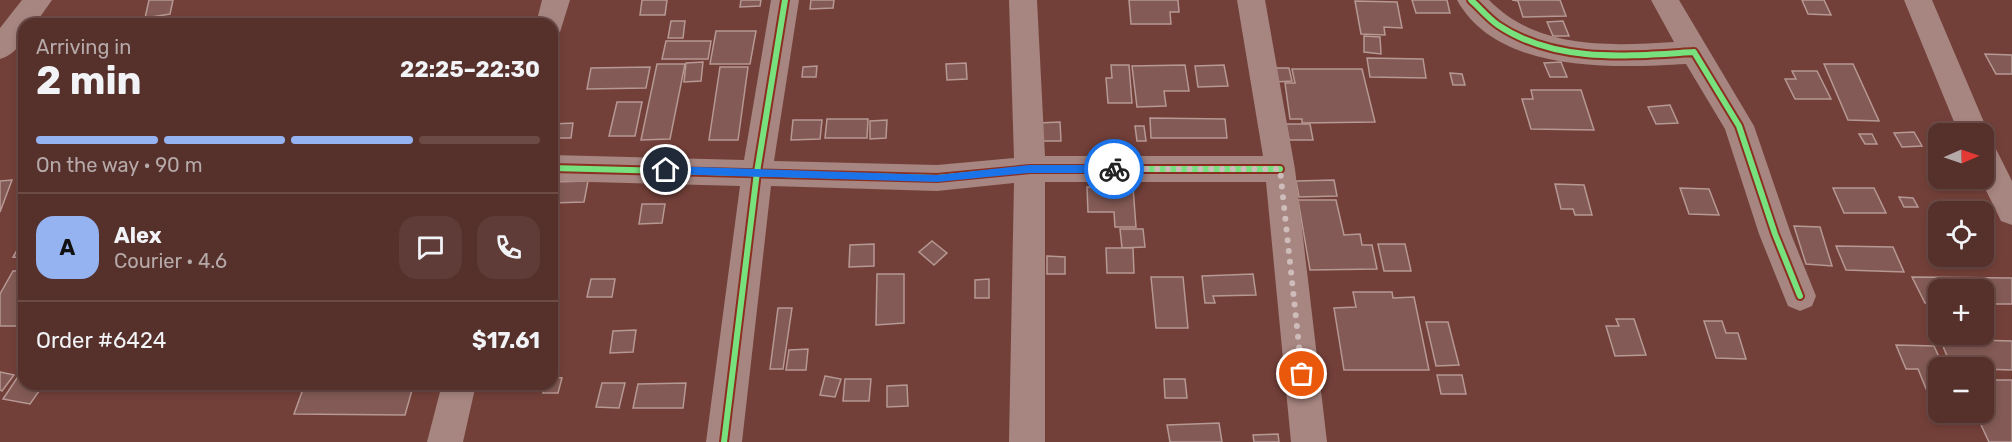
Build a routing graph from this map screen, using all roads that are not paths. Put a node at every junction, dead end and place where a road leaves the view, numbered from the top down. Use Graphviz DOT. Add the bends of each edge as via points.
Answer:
graph roads {
  1 [pos="38,0"];
  2 [pos="556,0"];
  3 [pos="785,0"];
  4 [pos="1023,0"];
  5 [pos="1251,0"];
  6 [pos="1471,0"];
  7 [pos="1665,0"];
  8 [pos="1918,0"];
  9 [pos="24,18"];
  10 [pos="552,18"];
  11 [pos="18,25"];
  12 [pos="0,48"];
  13 [pos="1694,52"];
  14 [pos="1969,123"];
  15 [pos="558,168"];
  16 [pos="1029,169"];
  17 [pos="1280,169"];
  18 [pos="1996,169"];
  19 [pos="757,172"];
  20 [pos="2012,212"];
  21 [pos="1800,296"];
  22 [pos="458,390"];
  23 [pos="445,442"];
  24 [pos="724,442"];
  25 [pos="1027,442"];
  26 [pos="1309,442"];
  1 -- 9 [label="street"];
  2 -- 10 [label="street"];
  3 -- 19 [label="street"];
  4 -- 16 [label="street"];
  5 -- 17 [label="street"];
  6 -- 13 [label="street" via="1497,25 1554,49 1589,53"];
  7 -- 13 [label="street"];
  8 -- 14 [label="street"];
  11 -- 12 [label="street"];
  13 -- 21 [label="street" via="1739,126"];
  15 -- 19 [label="street"];
  16 -- 17 [label="street"];
  16 -- 19 [label="street" via="937,178"];
  16 -- 25 [label="street"];
  17 -- 26 [label="street"];
  18 -- 20 [label="street"];
  19 -- 24 [label="street"];
  22 -- 23 [label="street"];
}
